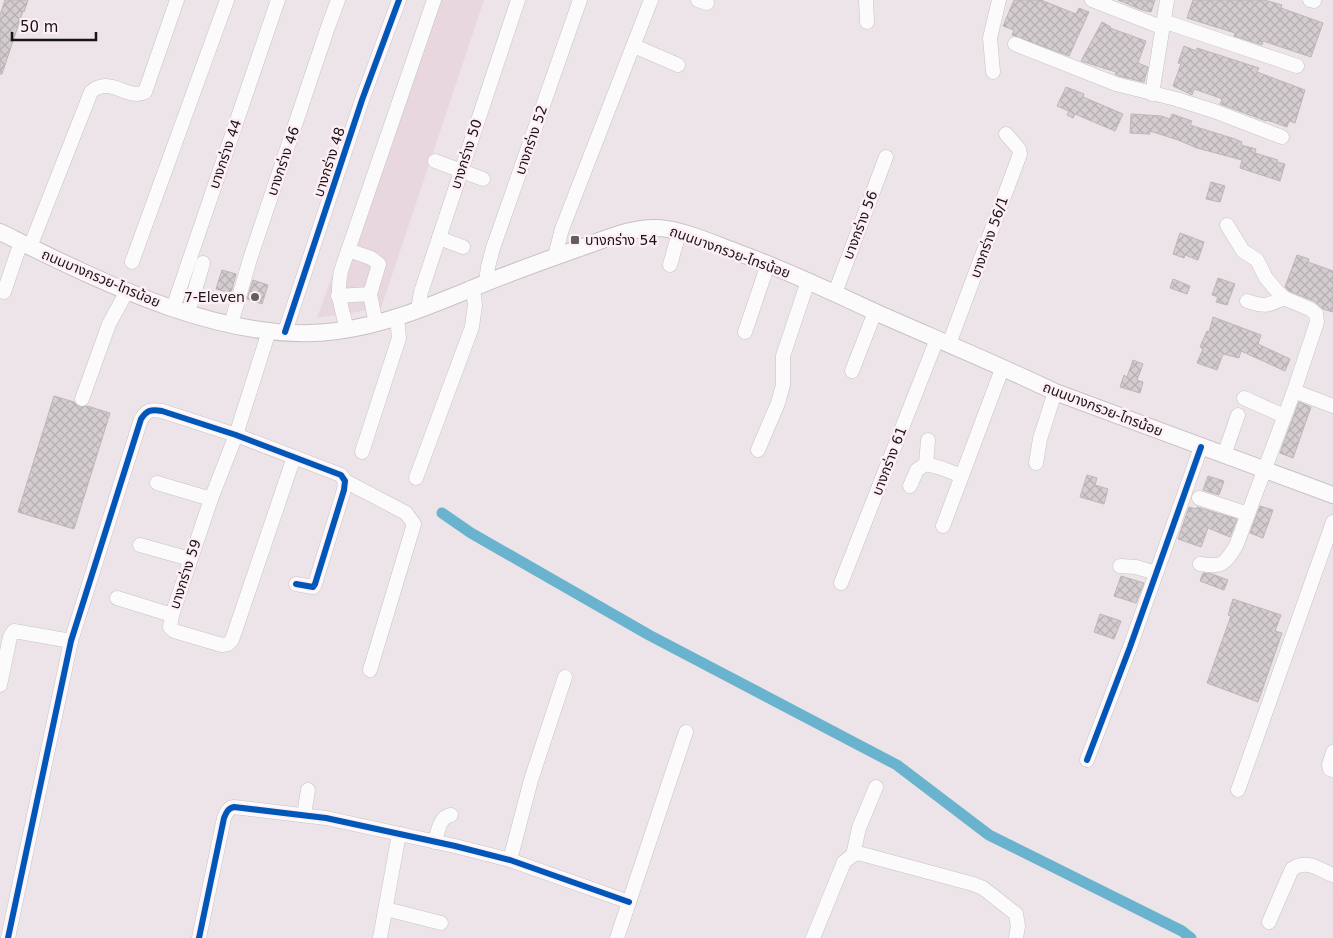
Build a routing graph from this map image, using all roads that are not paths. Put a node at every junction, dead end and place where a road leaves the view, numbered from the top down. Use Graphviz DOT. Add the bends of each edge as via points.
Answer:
graph roads {
  1 [pos="177,0"];
  2 [pos="227,0"];
  3 [pos="278,0"];
  4 [pos="338,0"];
  5 [pos="399,0"];
  6 [pos="434,0"];
  7 [pos="518,0"];
  8 [pos="580,0"];
  9 [pos="651,0"];
  10 [pos="866,0"];
  11 [pos="999,0"];
  12 [pos="1092,0"];
  13 [pos="1167,0"];
  14 [pos="867,22"];
  15 [pos="1162,24"];
  16 [pos="1015,44"];
  17 [pos="634,46"];
  18 [pos="678,65"];
  19 [pos="1297,66"];
  20 [pos="993,72"];
  21 [pos="1152,94"];
  22 [pos="1006,134"];
  23 [pos="1282,137"];
  24 [pos="886,157"];
  25 [pos="435,161"];
  26 [pos="461,171"];
  27 [pos="483,178"];
  28 [pos="1227,225"];
  29 [pos="0,232"];
  30 [pos="680,233"];
  31 [pos="439,238"];
  32 [pos="25,244"];
  33 [pos="463,247"];
  34 [pos="348,250"];
  35 [pos="555,256"];
  36 [pos="132,262"];
  37 [pos="203,263"];
  38 [pos="768,264"];
  39 [pos="670,265"];
  40 [pos="808,282"];
  41 [pos="480,285"];
  42 [pos="127,291"];
  43 [pos="4,292"];
  44 [pos="835,293"];
  45 [pos="370,294"];
  46 [pos="338,296"];
  47 [pos="1284,298"];
  48 [pos="1247,301"];
  49 [pos="418,310"];
  50 [pos="181,311"];
  51 [pos="875,312"];
  52 [pos="397,317"];
  53 [pos="231,324"];
  54 [pos="376,324"];
  55 [pos="347,329"];
  56 [pos="269,331"];
  57 [pos="285,332"];
  58 [pos="745,332"];
  59 [pos="943,342"];
  60 [pos="1002,369"];
  61 [pos="852,372"];
  62 [pos="1294,391"];
  63 [pos="1054,392"];
  64 [pos="1244,398"];
  65 [pos="82,399"];
  66 [pos="1333,406"];
  67 [pos="1238,414"];
  68 [pos="1284,416"];
  69 [pos="236,435"];
  70 [pos="928,440"];
  71 [pos="1201,447"];
  72 [pos="758,450"];
  73 [pos="362,452"];
  74 [pos="1224,455"];
  75 [pos="294,457"];
  76 [pos="1036,463"];
  77 [pos="926,464"];
  78 [pos="1264,470"];
  79 [pos="962,476"];
  80 [pos="416,478"];
  81 [pos="345,481"];
  82 [pos="157,482"];
  83 [pos="910,486"];
  84 [pos="1333,495"];
  85 [pos="1199,498"];
  86 [pos="211,499"];
  87 [pos="1248,514"];
  88 [pos="943,526"];
  89 [pos="1332,529"];
  90 [pos="140,545"];
  91 [pos="190,559"];
  92 [pos="1200,564"];
  93 [pos="1120,566"];
  94 [pos="1156,572"];
  95 [pos="841,583"];
  96 [pos="296,584"];
  97 [pos="117,598"];
  98 [pos="172,615"];
  99 [pos="71,641"];
  100 [pos="370,670"];
  101 [pos="565,677"];
  102 [pos="0,686"];
  103 [pos="686,732"];
  104 [pos="1333,752"];
  105 [pos="1087,760"];
  106 [pos="1333,770"];
  107 [pos="876,787"];
  108 [pos="308,790"];
  109 [pos="1238,790"];
  110 [pos="304,815"];
  111 [pos="451,815"];
  112 [pos="399,834"];
  113 [pos="435,842"];
  114 [pos="853,855"];
  115 [pos="510,860"];
  116 [pos="1333,875"];
  117 [pos="629,902"];
  118 [pos="386,909"];
  119 [pos="1269,922"];
  120 [pos="441,923"];
  121 [pos="8,938"];
  122 [pos="200,938"];
  123 [pos="380,938"];
  124 [pos="617,938"];
  125 [pos="813,938"];
  126 [pos="1016,938"];
  1 -- 32 [label="street" via="145,92 135,93 105,85 91,92"];
  2 -- 36 [label="street"];
  3 -- 50 [label="street, บางกร่าง 44"];
  4 -- 53 [label="street, บางกร่าง 46"];
  5 -- 57 [label="street, บางกร่าง 48" via="362,100"];
  6 -- 34 [label="street"];
  7 -- 26 [label="street, บางกร่าง 50"];
  8 -- 41 [label="street, บางกร่าง 52"];
  9 -- 17 [label="street"];
  10 -- 14 [label="street"];
  11 -- 20 [label="street" via="990,38"];
  12 -- 15 [label="street"];
  13 -- 15 [label="street"];
  15 -- 19 [label="street"];
  15 -- 21 [label="street"];
  16 -- 21 [label="street" via="1116,84"];
  17 -- 18 [label="street"];
  17 -- 35 [label="street" via="562,229"];
  21 -- 23 [label="street" via="1214,111"];
  22 -- 59 [label="street, บางกร่าง 56/1" via="1020,149 1020,154"];
  24 -- 44 [label="street, บางกร่าง 56"];
  25 -- 26 [label="street"];
  26 -- 27 [label="street"];
  26 -- 31 [label="street, บางกร่าง 50"];
  28 -- 47 [label="street" via="1243,251 1257,260 1266,278"];
  29 -- 32 [label="main road, ถนนบางกรวย-ไทรน้อย"];
  30 -- 35 [label="main road, ถนนบางกรวย-ไทรน้อย" via="660,228 624,232"];
  30 -- 38 [label="main road, ถนนบางกรวย-ไทรน้อย"];
  30 -- 39 [label="street"];
  31 -- 33 [label="street"];
  31 -- 49 [label="street, บางกร่าง 50"];
  32 -- 42 [label="main road, ถนนบางกรวย-ไทรน้อย"];
  32 -- 43 [label="street"];
  34 -- 45 [label="street" via="379,264"];
  34 -- 46 [label="street"];
  35 -- 41 [label="main road, ถนนบางกรวย-ไทรน้อย"];
  37 -- 50 [label="street"];
  38 -- 40 [label="main road, ถนนบางกรวย-ไทรน้อย"];
  38 -- 58 [label="street"];
  40 -- 44 [label="main road, ถนนบางกรวย-ไทรน้อย"];
  40 -- 72 [label="street" via="783,356 783,385 778,403"];
  41 -- 49 [label="main road, ถนนบางกรวย-ไทรน้อย"];
  41 -- 80 [label="street, บางกร่าง 52" via="472,327"];
  42 -- 50 [label="main road, ถนนบางกรวย-ไทรน้อย"];
  42 -- 65 [label="street" via="109,324"];
  44 -- 51 [label="main road, ถนนบางกรวย-ไทรน้อย"];
  45 -- 46 [label="street"];
  45 -- 54 [label="street"];
  46 -- 55 [label="street"];
  47 -- 48 [label="street" via="1267,306"];
  47 -- 62 [label="street" via="1310,309 1317,317"];
  49 -- 52 [label="main road, ถนนบางกรวย-ไทรน้อย"];
  50 -- 53 [label="main road, ถนนบางกรวย-ไทรน้อย"];
  51 -- 59 [label="main road, ถนนบางกรวย-ไทรน้อย"];
  51 -- 61 [label="street"];
  52 -- 54 [label="main road, ถนนบางกรวย-ไทรน้อย"];
  52 -- 73 [label="street" via="399,338"];
  53 -- 56 [label="main road, ถนนบางกรวย-ไทรน้อย"];
  54 -- 55 [label="main road, ถนนบางกรวย-ไทรน้อย"];
  55 -- 57 [label="main road, ถนนบางกรวย-ไทรน้อย" via="318,333"];
  56 -- 57 [label="main road, ถนนบางกรวย-ไทรน้อย"];
  56 -- 69 [label="street, บางกร่าง 59"];
  59 -- 60 [label="main road, ถนนบางกรวย-ไทรน้อย"];
  59 -- 95 [label="street, บางกร่าง 61"];
  60 -- 63 [label="main road, ถนนบางกรวย-ไทรน้อย"];
  60 -- 79 [label="street"];
  62 -- 66 [label="street"];
  62 -- 68 [label="street"];
  63 -- 71 [label="main road, ถนนบางกรวย-ไทรน้อย"];
  63 -- 76 [label="street"];
  64 -- 68 [label="street"];
  67 -- 74 [label="street"];
  68 -- 78 [label="street"];
  69 -- 75 [label="street"];
  69 -- 86 [label="street, บางกร่าง 59"];
  69 -- 99 [label="street" via="162,411 153,409 146,412 141,419"];
  70 -- 77 [label="street"];
  71 -- 74 [label="main road, ถนนบางกรวย-ไทรน้อย"];
  71 -- 94 [label="street"];
  74 -- 78 [label="main road, ถนนบางกรวย-ไทรน้อย"];
  75 -- 81 [label="street" via="336,472"];
  75 -- 98 [label="street, บางกร่าง 59" via="230,642 222,645 174,631 170,625"];
  77 -- 79 [label="street"];
  77 -- 83 [label="street" via="916,470"];
  78 -- 84 [label="main road, ถนนบางกรวย-ไทรน้อย"];
  78 -- 87 [label="street"];
  79 -- 88 [label="street"];
  81 -- 96 [label="street" via="315,584 312,587"];
  81 -- 100 [label="street" via="406,512 414,524"];
  82 -- 86 [label="street"];
  85 -- 87 [label="street"];
  86 -- 91 [label="street, บางกร่าง 59"];
  87 -- 92 [label="street" via="1226,562 1214,566"];
  89 -- 109 [label="street"];
  90 -- 91 [label="street"];
  91 -- 98 [label="street, บางกร่าง 59"];
  93 -- 94 [label="street"];
  94 -- 105 [label="street"];
  97 -- 98 [label="street"];
  99 -- 102 [label="street" via="14,631"];
  99 -- 121 [label="street"];
  101 -- 115 [label="street" via="531,780"];
  103 -- 117 [label="street"];
  104 -- 106 [label="street" via="1329,765"];
  107 -- 114 [label="street" via="859,828"];
  108 -- 110 [label="street"];
  110 -- 112 [label="street"];
  110 -- 122 [label="street" via="234,807 227,811"];
  111 -- 113 [label="street" via="442,820"];
  112 -- 113 [label="street"];
  112 -- 118 [label="street"];
  113 -- 115 [label="street"];
  114 -- 125 [label="street" via="844,862"];
  114 -- 126 [label="street" via="863,854 983,888 1016,914"];
  115 -- 117 [label="street"];
  116 -- 119 [label="street" via="1306,864 1292,869"];
  117 -- 124 [label="street"];
  118 -- 120 [label="street"];
  118 -- 123 [label="street"];
}
